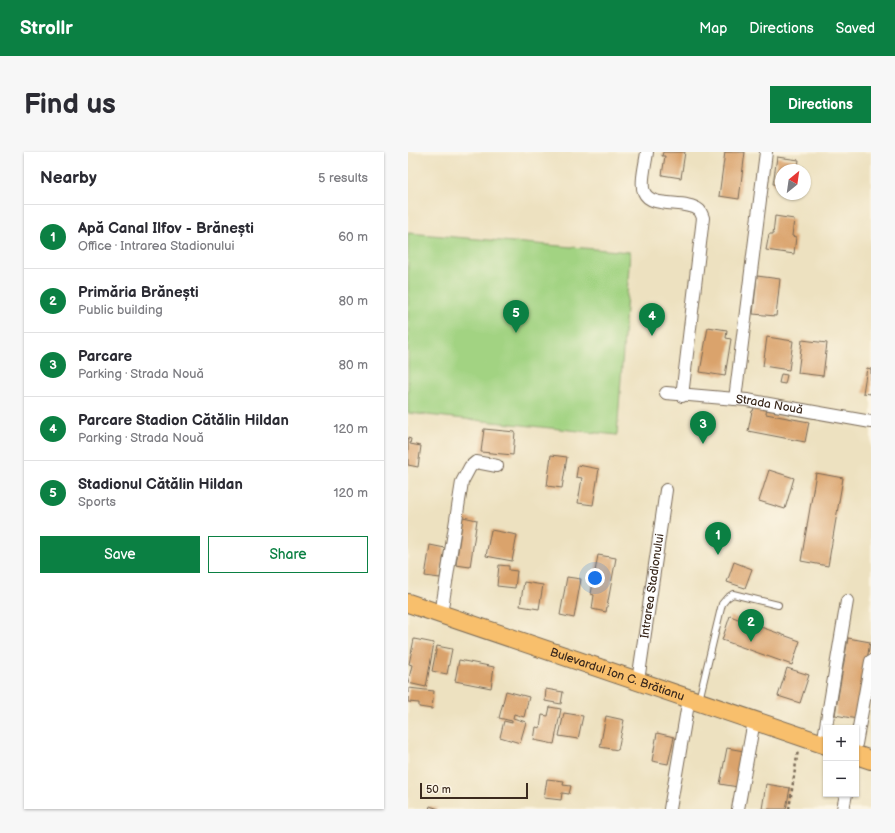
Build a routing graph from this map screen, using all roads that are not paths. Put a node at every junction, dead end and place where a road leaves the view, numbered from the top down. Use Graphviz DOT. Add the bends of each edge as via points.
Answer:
graph roads {
  1 [pos="647,152"];
  2 [pos="766,152"];
  3 [pos="666,394"];
  4 [pos="682,396"];
  5 [pos="735,399"];
  6 [pos="871,422"];
  7 [pos="497,466"];
  8 [pos="666,490"];
  9 [pos="846,600"];
  10 [pos="408,603"];
  11 [pos="778,605"];
  12 [pos="441,614"];
  13 [pos="871,661"];
  14 [pos="638,681"];
  15 [pos="694,700"];
  16 [pos="754,721"];
  17 [pos="827,725"];
  18 [pos="859,727"];
  19 [pos="823,744"];
  20 [pos="859,756"];
  21 [pos="871,760"];
  22 [pos="846,797"];
  23 [pos="670,809"];
  24 [pos="738,809"];
  25 [pos="844,809"];
  1 -- 4 [label="street" via="643,185 644,193 649,199 693,206 700,210 703,218"];
  2 -- 5 [label="street"];
  3 -- 4 [label="street, Strada Nouă"];
  4 -- 5 [label="street, Strada Nouă"];
  5 -- 6 [label="street, Strada Nouă"];
  7 -- 12 [label="street" via="476,462 470,466 462,482"];
  8 -- 14 [label="street, Intrarea Stadionului"];
  9 -- 17 [label="street"];
  10 -- 12 [label="main road, Bulevardul Ion C. Brătianu"];
  11 -- 15 [label="lane" via="733,594 727,598 722,604"];
  12 -- 14 [label="main road, Bulevardul Ion C. Brătianu"];
  13 -- 18 [label="street"];
  14 -- 15 [label="main road, Bulevardul Ion C. Brătianu"];
  15 -- 16 [label="main road, Bulevardul Ion C. Brătianu"];
  15 -- 23 [label="street"];
  16 -- 19 [label="main road, Bulevardul Ion C. Brătianu"];
  16 -- 24 [label="street"];
  20 -- 21 [label="main road"];
  22 -- 25 [label="street"];
}
